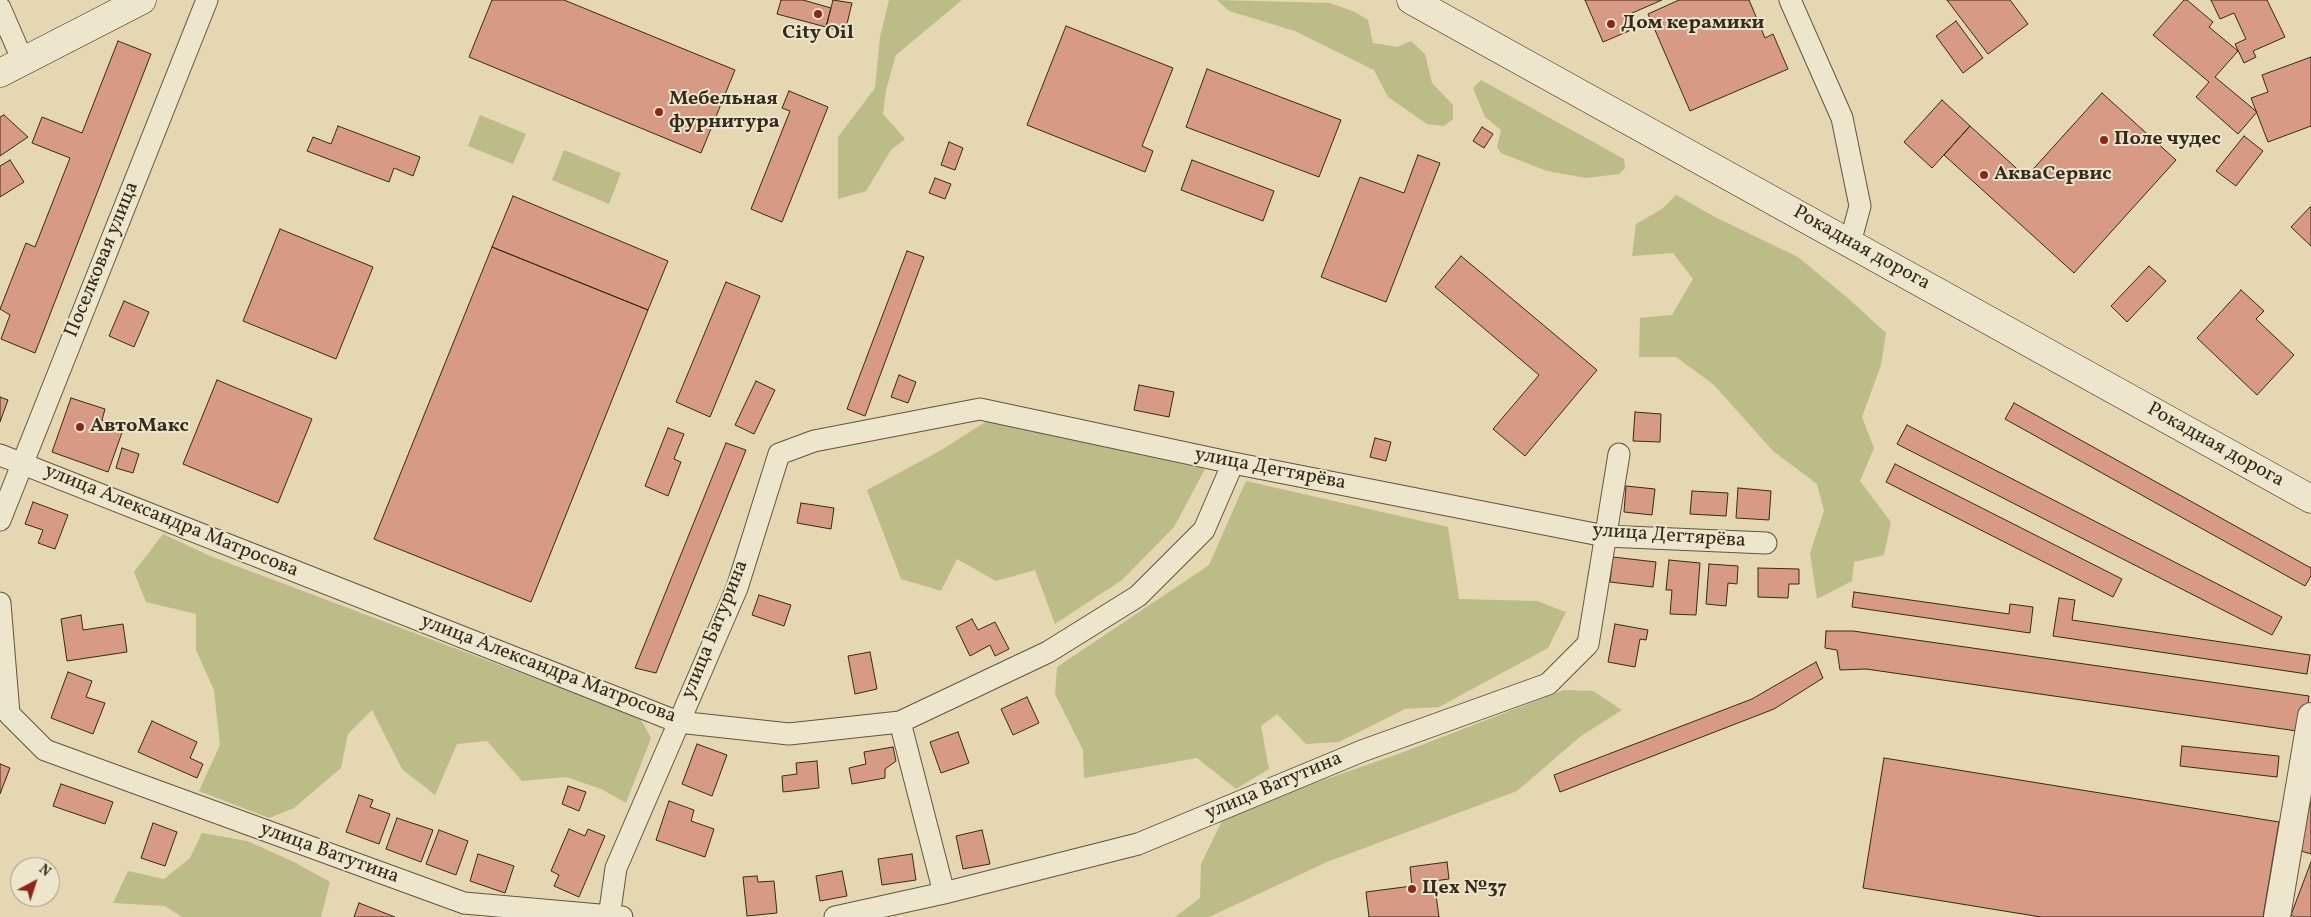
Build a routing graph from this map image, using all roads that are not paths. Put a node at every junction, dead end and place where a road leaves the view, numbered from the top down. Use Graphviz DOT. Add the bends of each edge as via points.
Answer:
graph roads {
  1 [pos="142,0"];
  2 [pos="207,0"];
  3 [pos="1412,0"];
  4 [pos="1790,0"];
  5 [pos="0,8"];
  6 [pos="12,67"];
  7 [pos="1850,243"];
  8 [pos="779,454"];
  9 [pos="1619,454"];
  10 [pos="0,455"];
  11 [pos="22,463"];
  12 [pos="1233,463"];
  13 [pos="2311,499"];
  14 [pos="0,520"];
  15 [pos="1604,536"];
  16 [pos="1766,543"];
  17 [pos="0,603"];
  18 [pos="2311,716"];
  19 [pos="678,722"];
  20 [pos="900,722"];
  21 [pos="944,893"];
  22 [pos="614,916"];
  23 [pos="835,917"];
  24 [pos="2277,917"];
  1 -- 6 [label="main road"];
  2 -- 11 [label="street, Поселковая улица"];
  3 -- 7 [label="main road, Рокадная дорога"];
  4 -- 7 [label="street" via="1842,118 1860,206"];
  5 -- 6 [label="street"];
  7 -- 13 [label="main road, Рокадная дорога"];
  8 -- 12 [label="street, улица Дегтярёва" via="814,442 980,410"];
  8 -- 19 [label="street, улица Батурина" via="737,588"];
  9 -- 15 [label="street, улица Ватутина"];
  10 -- 11 [label="street, улица Александра Матросова"];
  11 -- 14 [label="street, Поселковая улица"];
  11 -- 19 [label="street, улица Александра Матросова"];
  12 -- 15 [label="street, улица Дегтярёва"];
  12 -- 20 [label="street, улица Александра Матросова" via="1204,530 1138,596 1048,652"];
  15 -- 16 [label="street, улица Дегтярёва"];
  15 -- 21 [label="street, улица Ватутина" via="1588,644 1548,684 1362,750 1138,844"];
  17 -- 22 [label="street, улица Ватутина" via="9,714 44,750 464,903"];
  18 -- 24 [label="street"];
  19 -- 20 [label="street, улица Александра Матросова" via="789,734"];
  19 -- 22 [label="street, улица Батурина" via="616,868"];
  20 -- 21 [label="street"];
  21 -- 23 [label="street, улица Ватутина"];
}
